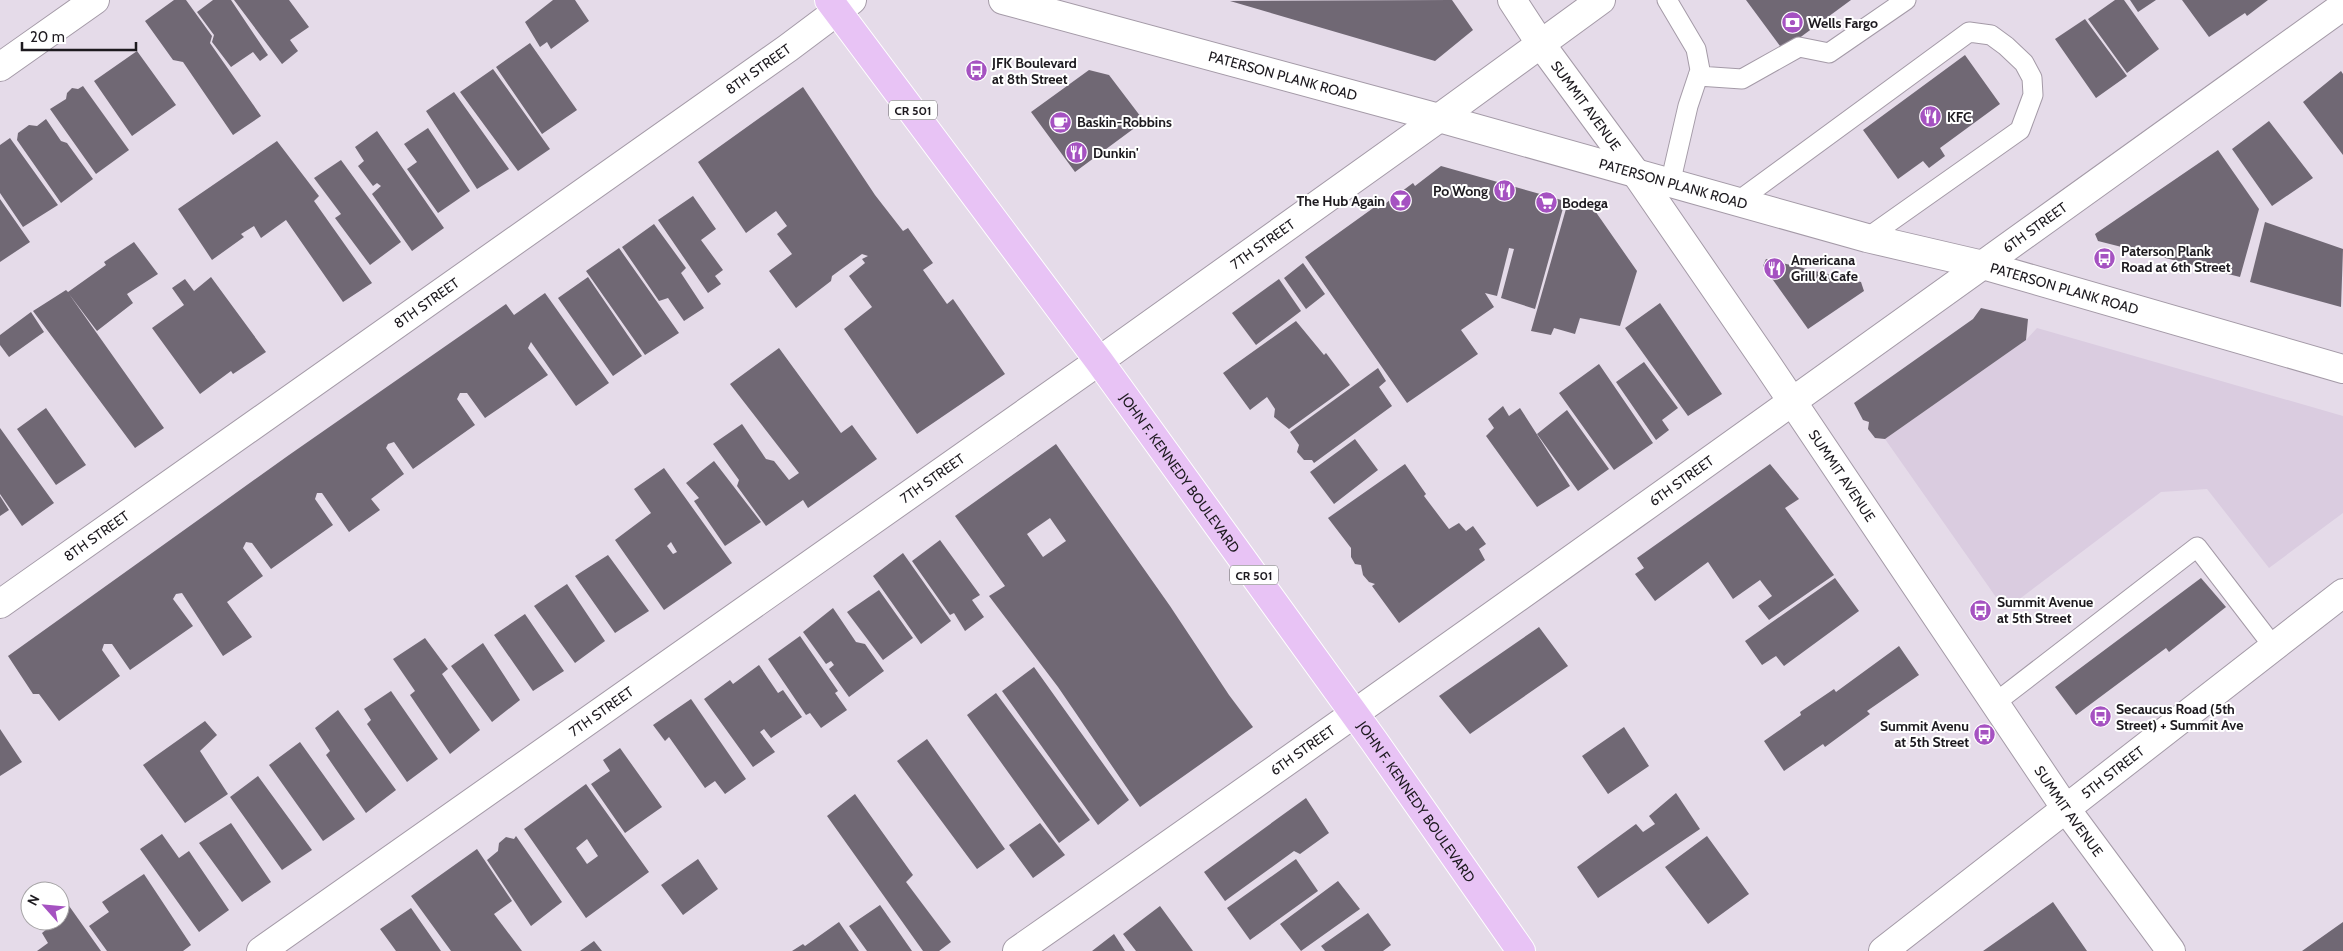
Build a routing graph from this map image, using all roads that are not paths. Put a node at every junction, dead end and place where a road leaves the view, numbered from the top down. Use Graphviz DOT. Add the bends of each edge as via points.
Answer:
graph roads {
  1 [pos="95,0"];
  2 [pos="1003,0"];
  3 [pos="1512,0"];
  4 [pos="1601,0"];
  5 [pos="1666,0"];
  6 [pos="1906,0"];
  7 [pos="840,4"];
  8 [pos="2343,6"];
  9 [pos="1540,43"];
  10 [pos="0,67"];
  11 [pos="1698,76"];
  12 [pos="1439,118"];
  13 [pos="1637,174"];
  14 [pos="1670,184"];
  15 [pos="1737,202"];
  16 [pos="1867,238"];
  17 [pos="1983,265"];
  18 [pos="1099,361"];
  19 [pos="2343,369"];
  20 [pos="1793,402"];
  21 [pos="2343,593"];
  22 [pos="0,604"];
  23 [pos="2273,646"];
  24 [pos="1995,703"];
  25 [pos="1355,714"];
  26 [pos="2066,808"];
  27 [pos="261,951"];
  28 [pos="1017,951"];
  29 [pos="1521,951"];
  30 [pos="1883,951"];
  31 [pos="2171,951"];
  1 -- 10 [label="street"];
  2 -- 12 [label="street, PATERSON PLANK ROAD"];
  3 -- 9 [label="street, SUMMIT AVENUE"];
  4 -- 9 [label="street, 7TH STREET"];
  5 -- 11 [label="lane" via="1696,49"];
  6 -- 11 [label="lane" via="1830,53 1799,47 1742,79"];
  7 -- 18 [label="main road, JOHN F. KENNEDY BOULEVARD / CR 501"];
  7 -- 22 [label="street, 8TH STREET"];
  8 -- 17 [label="street, 6TH STREET"];
  9 -- 12 [label="street, 7TH STREET"];
  9 -- 13 [label="street, SUMMIT AVENUE"];
  11 -- 14 [label="lane"];
  12 -- 13 [label="street, PATERSON PLANK ROAD"];
  12 -- 18 [label="street, 7TH STREET"];
  13 -- 14 [label="street, PATERSON PLANK ROAD"];
  13 -- 20 [label="street, SUMMIT AVENUE"];
  14 -- 15 [label="street, PATERSON PLANK ROAD"];
  15 -- 16 [label="street, PATERSON PLANK ROAD"];
  15 -- 16 [label="lane" via="1969,32 1991,35 2024,62 2032,78 2033,95 2020,130"];
  16 -- 17 [label="street, PATERSON PLANK ROAD"];
  17 -- 19 [label="street, PATERSON PLANK ROAD"];
  17 -- 20 [label="street, 6TH STREET"];
  18 -- 25 [label="main road, JOHN F. KENNEDY BOULEVARD / CR 501"];
  18 -- 27 [label="street, 7TH STREET"];
  20 -- 24 [label="street, SUMMIT AVENUE"];
  20 -- 25 [label="street, 6TH STREET"];
  21 -- 23 [label="street, 5TH STREET"];
  23 -- 24 [label="lane" via="2197,547"];
  23 -- 26 [label="street, 5TH STREET"];
  24 -- 26 [label="street, SUMMIT AVENUE"];
  25 -- 28 [label="street, 6TH STREET"];
  25 -- 29 [label="main road, JOHN F. KENNEDY BOULEVARD / CR 501"];
  26 -- 30 [label="street, 5TH STREET"];
  26 -- 31 [label="street, SUMMIT AVENUE"];
}
